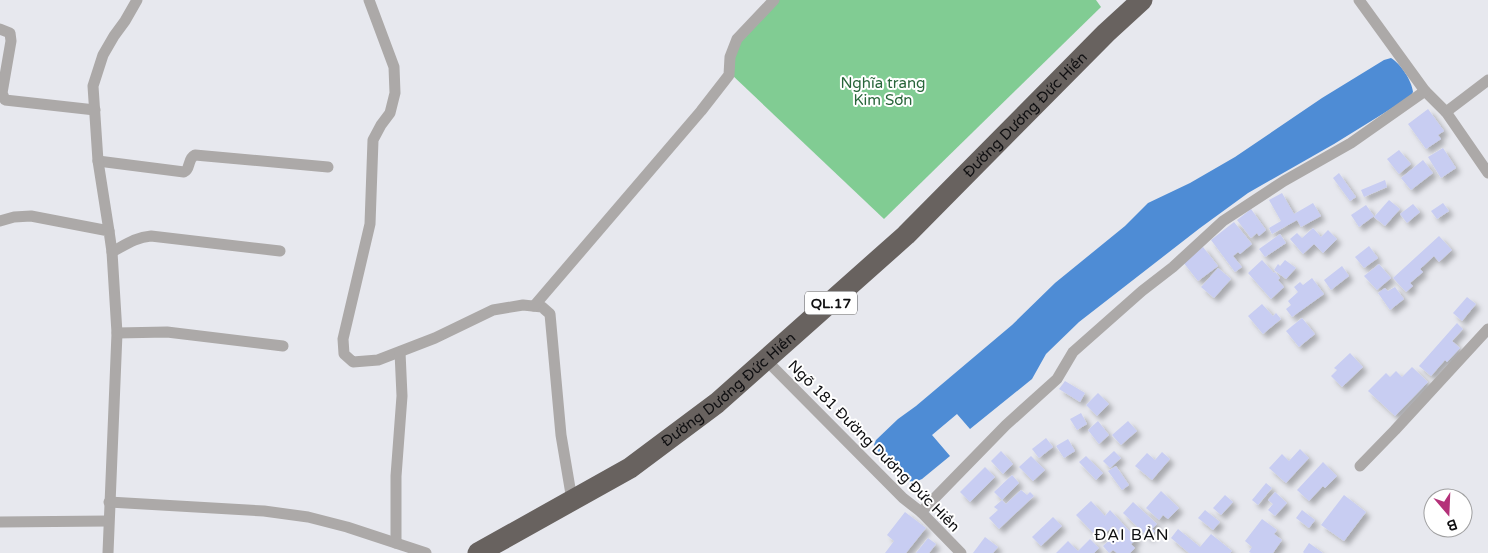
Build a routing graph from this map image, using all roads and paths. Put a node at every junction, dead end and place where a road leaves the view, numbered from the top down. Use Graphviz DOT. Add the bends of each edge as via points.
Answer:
graph roads {
  1 [pos="137,0"];
  2 [pos="370,0"];
  3 [pos="774,0"];
  4 [pos="1142,0"];
  5 [pos="1359,0"];
  6 [pos="0,29"];
  7 [pos="1488,80"];
  8 [pos="1425,91"];
  9 [pos="95,110"];
  10 [pos="1446,112"];
  11 [pos="98,161"];
  12 [pos="328,166"];
  13 [pos="1488,172"];
  14 [pos="0,220"];
  15 [pos="109,231"];
  16 [pos="280,250"];
  17 [pos="112,252"];
  18 [pos="534,306"];
  19 [pos="1488,329"];
  20 [pos="117,333"];
  21 [pos="283,346"];
  22 [pos="400,352"];
  23 [pos="766,360"];
  24 [pos="1360,466"];
  25 [pos="572,500"];
  26 [pos="109,502"];
  27 [pos="921,512"];
  28 [pos="108,521"];
  29 [pos="0,522"];
  30 [pos="396,543"];
  31 [pos="108,553"];
  32 [pos="426,553"];
  33 [pos="478,553"];
  34 [pos="961,553"];
  1 -- 9 [label="street" via="103,55 93,86"];
  2 -- 22 [label="street" via="394,68 395,93 390,112 373,140 370,224 343,339 344,354 353,362 378,360"];
  3 -- 18 [label="street" via="737,38 730,57 729,75 701,111"];
  4 -- 23 [label="highway, Đường Dương Đức Hiền / QL.17" via="906,235"];
  5 -- 8 [label="street"];
  6 -- 9 [label="street" via="10,33 11,41 2,93 5,100"];
  7 -- 10 [label="street"];
  8 -- 10 [label="street"];
  8 -- 27 [label="street" via="1351,143 1223,221 1073,352 1057,379 1006,424"];
  9 -- 11 [label="street"];
  10 -- 13 [label="street"];
  11 -- 12 [label="street" via="184,172 195,155"];
  11 -- 15 [label="street"];
  14 -- 15 [label="street" via="31,216"];
  15 -- 17 [label="street"];
  16 -- 17 [label="street" via="142,236"];
  17 -- 20 [label="street"];
  18 -- 22 [label="street" via="493,310"];
  18 -- 25 [label="street" via="542,307 550,314 561,435"];
  19 -- 24 [label="street"];
  20 -- 21 [label="street" via="167,332"];
  20 -- 26 [label="street"];
  22 -- 30 [label="street" via="402,396 396,476"];
  23 -- 25 [label="highway, Đường Dương Đức Hiền / QL.17" via="717,403 630,468"];
  23 -- 27 [label="street, Ngõ 181 Đường Dương Đức Hiền" via="903,498"];
  25 -- 33 [label="highway, Đường Dương Đức Hiền / QL.17"];
  26 -- 28 [label="street"];
  26 -- 30 [label="street" via="264,511 308,517"];
  27 -- 34 [label="street, Ngõ 181 Đường Dương Đức Hiền"];
  28 -- 29 [label="street"];
  28 -- 31 [label="street"];
  30 -- 32 [label="street"];
}
